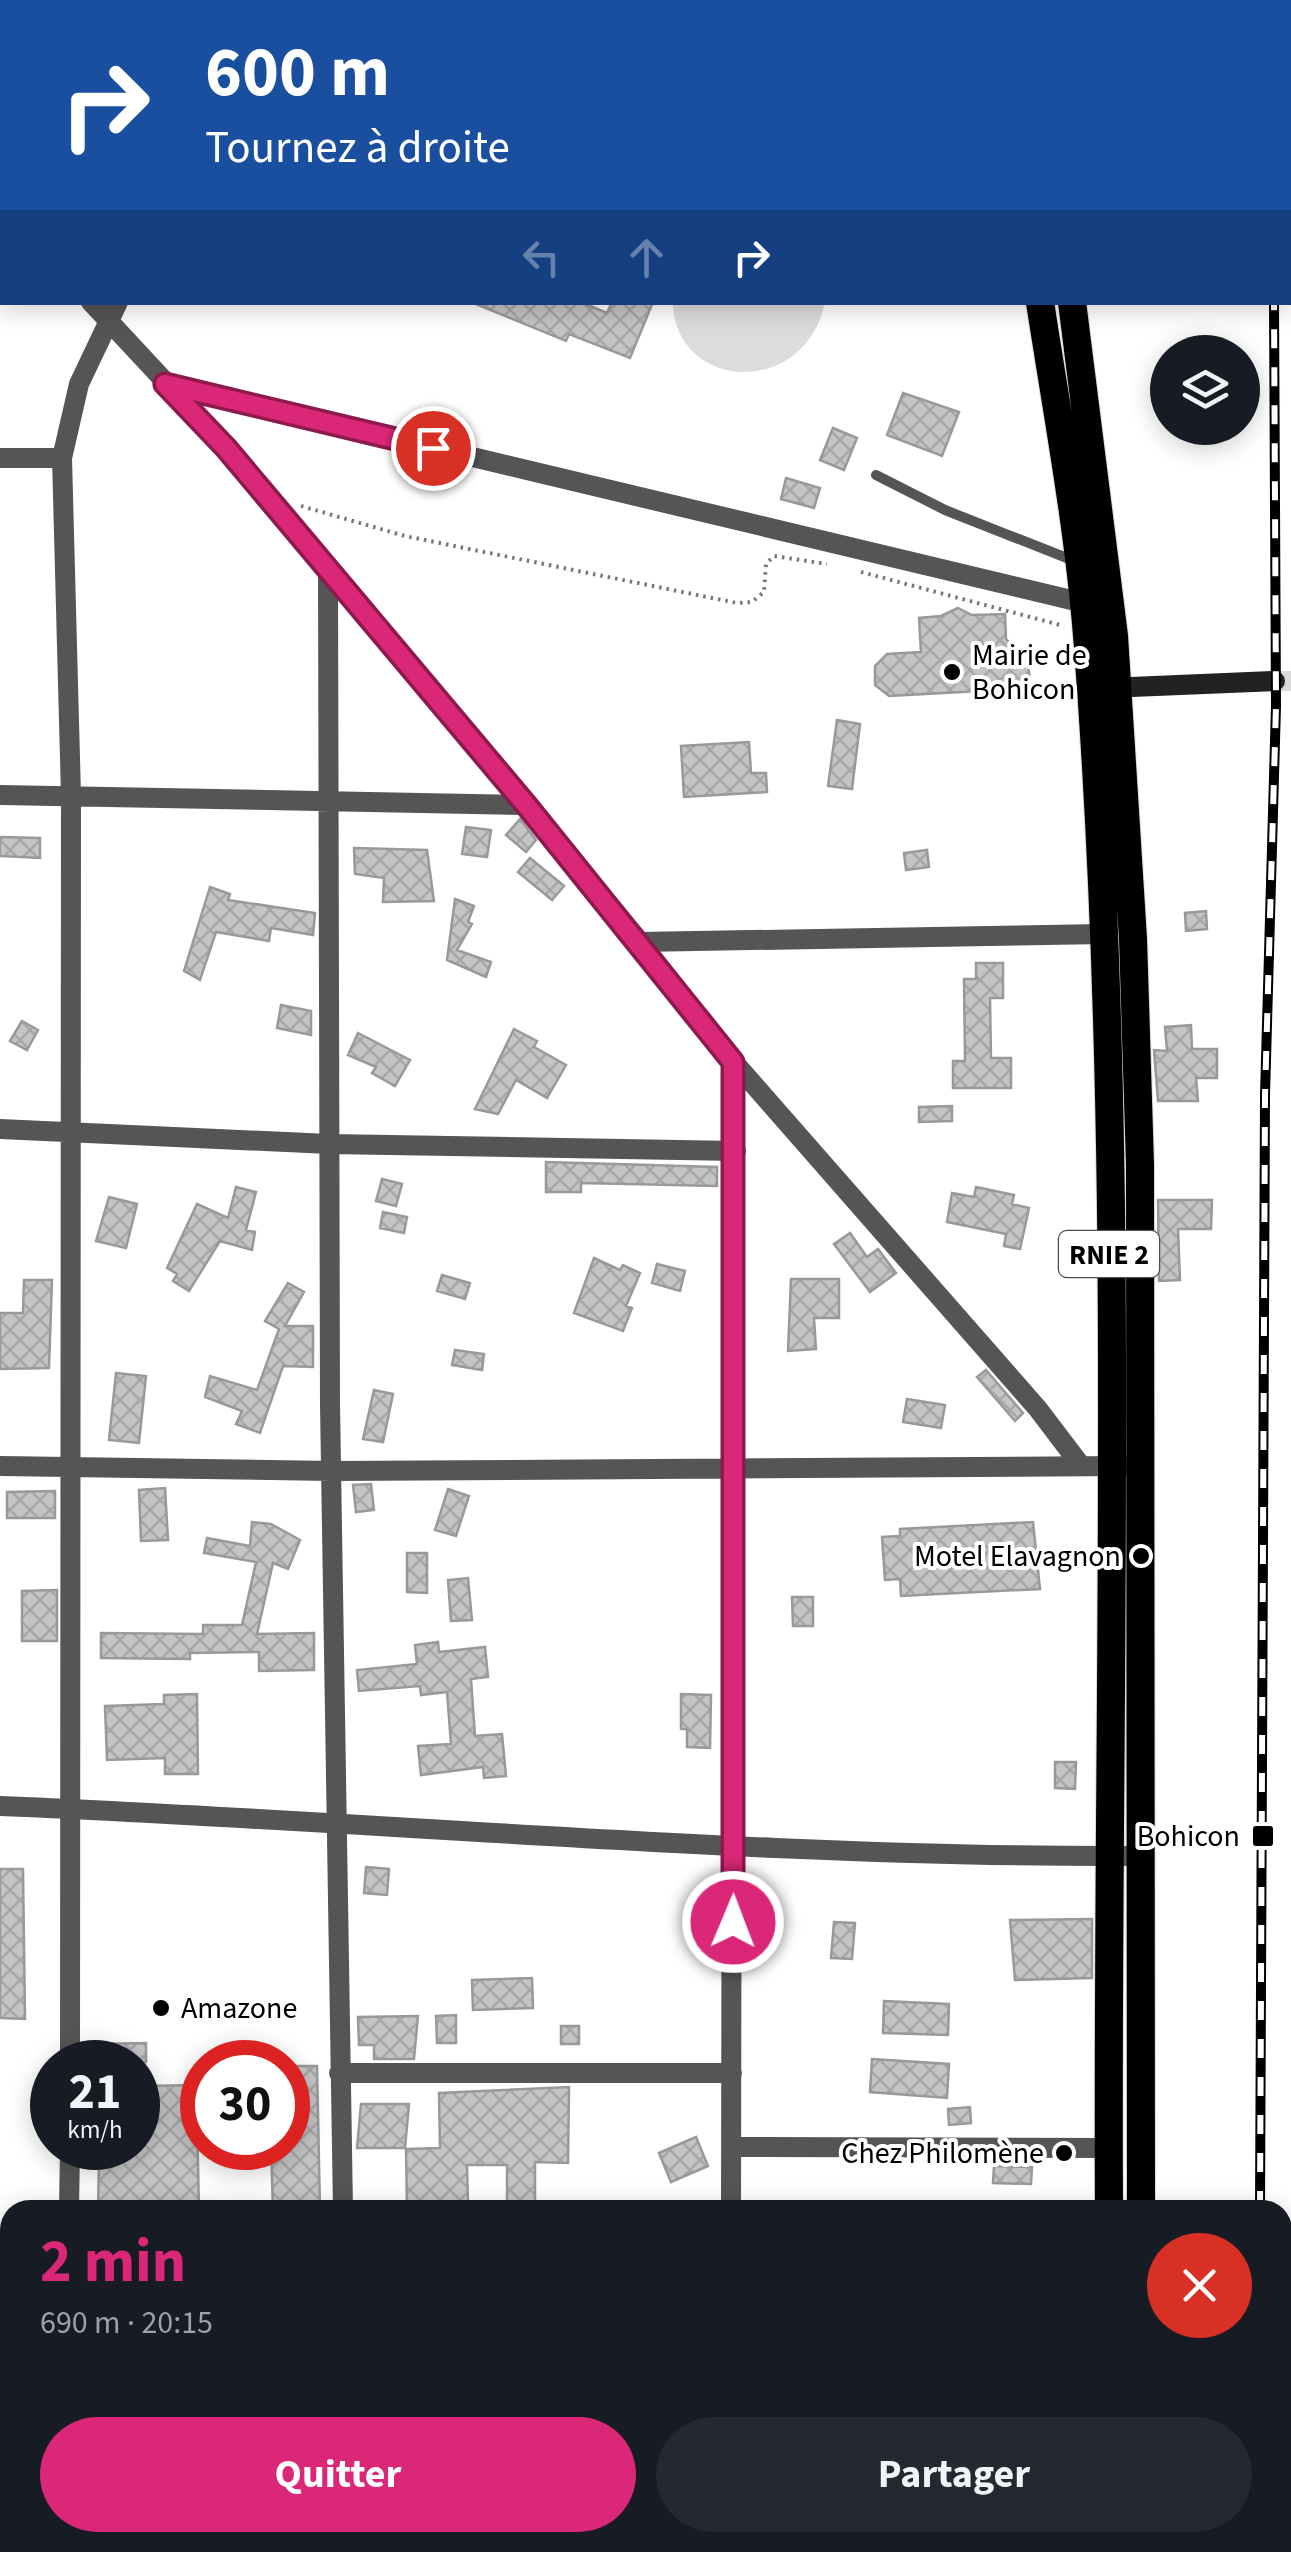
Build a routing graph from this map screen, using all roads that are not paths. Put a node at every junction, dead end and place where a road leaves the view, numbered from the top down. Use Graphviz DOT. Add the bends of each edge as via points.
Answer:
graph roads {
  1 [pos="93,305"];
  2 [pos="117,305"];
  3 [pos="1040,305"];
  4 [pos="1072,305"];
  5 [pos="108,324"];
  6 [pos="165,384"];
  7 [pos="0,458"];
  8 [pos="62,458"];
  9 [pos="876,475"];
  10 [pos="1078,562"];
  11 [pos="328,572"];
  12 [pos="1084,603"];
  13 [pos="1276,682"];
  14 [pos="1104,688"];
  15 [pos="0,795"];
  16 [pos="71,796"];
  17 [pos="331,800"];
  18 [pos="527,806"];
  19 [pos="1128,856"];
  20 [pos="1098,859"];
  21 [pos="1104,934"];
  22 [pos="640,942"];
  23 [pos="733,1062"];
  24 [pos="70,1128"];
  25 [pos="0,1129"];
  26 [pos="329,1144"];
  27 [pos="736,1152"];
  28 [pos="1140,1164"];
  29 [pos="1108,1166"];
  30 [pos="1080,1463"];
  31 [pos="72,1465"];
  32 [pos="0,1466"];
  33 [pos="1125,1467"];
  34 [pos="734,1470"];
  35 [pos="332,1471"];
  36 [pos="0,1806"];
  37 [pos="70,1808"];
  38 [pos="336,1820"];
  39 [pos="734,1847"];
  40 [pos="1109,1856"];
  41 [pos="1140,1856"];
  42 [pos="70,2040"];
  43 [pos="732,2072"];
  44 [pos="339,2073"];
  45 [pos="732,2147"];
  46 [pos="1108,2148"];
  47 [pos="70,2170"];
  48 [pos="70,2200"];
  49 [pos="344,2200"];
  50 [pos="731,2200"];
  51 [pos="1109,2200"];
  52 [pos="1140,2200"];
  1 -- 5 [label="street"];
  2 -- 5 [label="street"];
  3 -- 10 [label="highway, RNIE 2"];
  4 -- 14 [label="highway, RNIE 2"];
  5 -- 6 [label="street"];
  5 -- 8 [label="street" via="79,384"];
  6 -- 11 [label="street"];
  6 -- 12 [label="street"];
  7 -- 8 [label="street"];
  8 -- 16 [label="street"];
  9 -- 10 [label="lane"];
  10 -- 12 [label="highway, RNIE 2"];
  11 -- 17 [label="street"];
  11 -- 18 [label="street"];
  12 -- 14 [label="highway, RNIE 2"];
  13 -- 14 [label="main road"];
  14 -- 19 [label="highway, RNIE 2"];
  14 -- 20 [label="highway, RNIE 2"];
  15 -- 16 [label="street"];
  16 -- 17 [label="street"];
  16 -- 24 [label="street"];
  17 -- 18 [label="street"];
  17 -- 26 [label="street"];
  18 -- 22 [label="street"];
  19 -- 20 [label="highway"];
  19 -- 28 [label="highway, RNIE 2"];
  20 -- 21 [label="highway, RNIE 2"];
  21 -- 22 [label="street"];
  21 -- 29 [label="highway, RNIE 2"];
  22 -- 23 [label="street"];
  23 -- 27 [label="street"];
  23 -- 30 [label="street"];
  24 -- 25 [label="street"];
  24 -- 26 [label="street"];
  24 -- 31 [label="street"];
  26 -- 27 [label="street"];
  26 -- 35 [label="street"];
  27 -- 34 [label="street"];
  28 -- 29 [label="highway"];
  28 -- 33 [label="highway, RNIE 2"];
  29 -- 33 [label="highway, RNIE 2"];
  30 -- 33 [label="street"];
  30 -- 34 [label="street"];
  31 -- 32 [label="street"];
  31 -- 35 [label="street"];
  31 -- 37 [label="street"];
  33 -- 40 [label="highway, RNIE 2"];
  33 -- 41 [label="highway, RNIE 2"];
  34 -- 35 [label="street"];
  34 -- 39 [label="street"];
  35 -- 38 [label="street"];
  36 -- 37 [label="street"];
  37 -- 38 [label="street"];
  37 -- 42 [label="street"];
  38 -- 39 [label="street"];
  38 -- 44 [label="street"];
  39 -- 40 [label="street"];
  39 -- 43 [label="street"];
  40 -- 41 [label="street"];
  40 -- 46 [label="highway, RNIE 2"];
  41 -- 52 [label="highway, RNIE 2"];
  43 -- 44 [label="street"];
  43 -- 45 [label="street"];
  44 -- 49 [label="street"];
  45 -- 46 [label="street"];
  45 -- 50 [label="street"];
  46 -- 51 [label="highway, RNIE 2"];
  47 -- 48 [label="street"];
}
